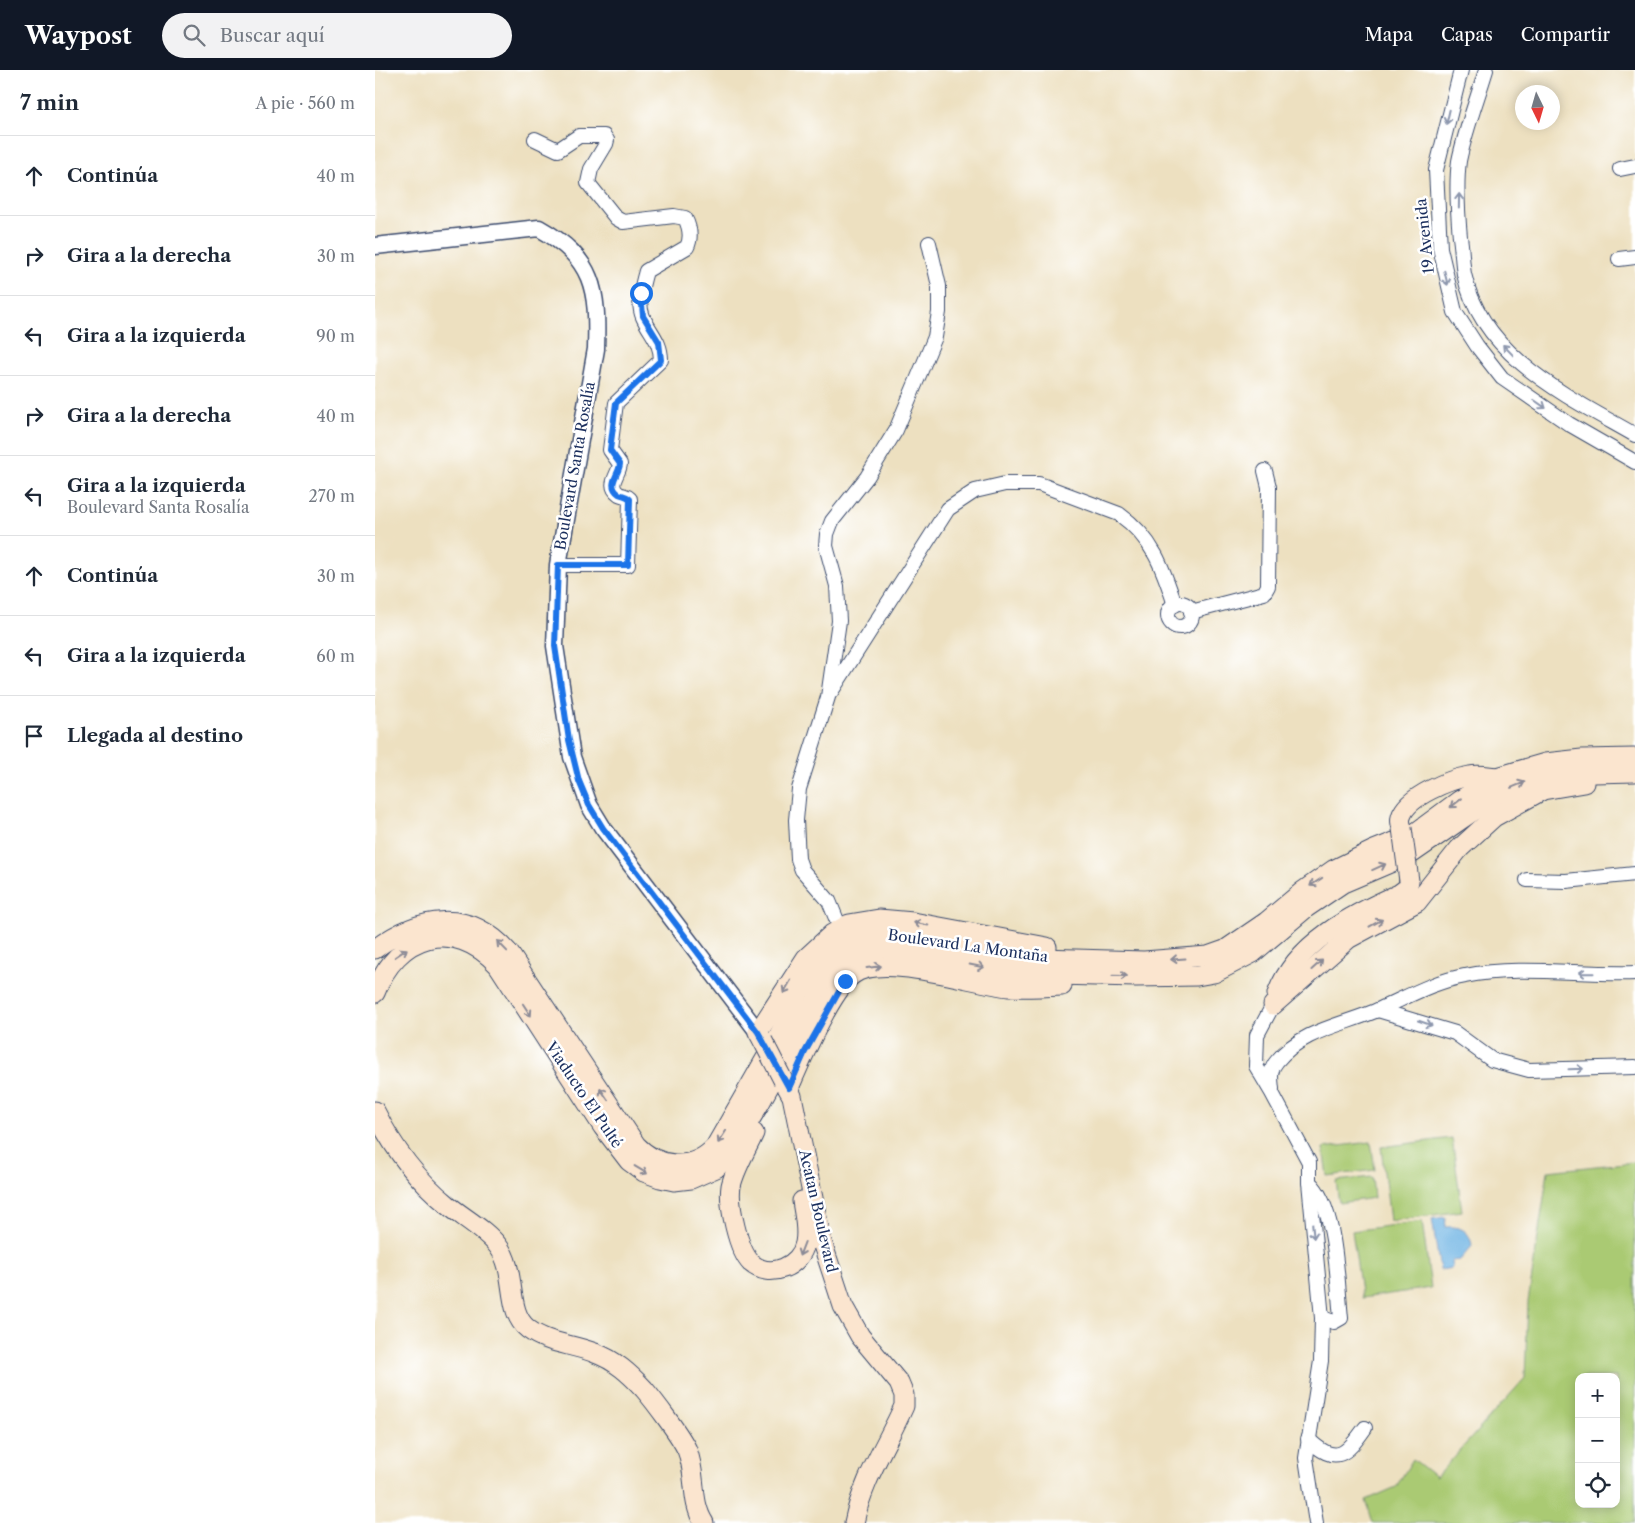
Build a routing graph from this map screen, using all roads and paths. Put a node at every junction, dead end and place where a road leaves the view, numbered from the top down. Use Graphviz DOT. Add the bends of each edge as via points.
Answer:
graph roads {
  1 [pos="1461,70"];
  2 [pos="1486,70"];
  3 [pos="535,139"];
  4 [pos="1635,166"];
  5 [pos="1620,169"];
  6 [pos="929,243"];
  7 [pos="375,246"];
  8 [pos="1635,256"];
  9 [pos="1619,259"];
  10 [pos="1635,435"];
  11 [pos="1635,462"];
  12 [pos="1265,471"];
  13 [pos="558,565"];
  14 [pos="1175,604"];
  15 [pos="1191,612"];
  16 [pos="828,697"];
  17 [pos="1635,758"];
  18 [pos="1635,772"];
  19 [pos="1497,777"];
  20 [pos="1635,782"];
  21 [pos="1635,874"];
  22 [pos="1527,880"];
  23 [pos="840,928"];
  24 [pos="375,949"];
  25 [pos="1075,960"];
  26 [pos="1635,973"];
  27 [pos="1092,976"];
  28 [pos="375,992"];
  29 [pos="1273,1005"];
  30 [pos="1378,1010"];
  31 [pos="772,1040"];
  32 [pos="1635,1067"];
  33 [pos="786,1084"];
  34 [pos="1272,1092"];
  35 [pos="760,1103"];
  36 [pos="375,1111"];
  37 [pos="1309,1182"];
  38 [pos="1322,1318"];
  39 [pos="1365,1428"];
  40 [pos="1308,1439"];
  41 [pos="705,1523"];
  42 [pos="854,1523"];
  43 [pos="1316,1523"];
  1 -- 11 [label="street, 19 Avenida, one-way" via="1436,170 1439,248 1455,312 1502,378 1569,424"];
  10 -- 2 [label="street, one-way" via="1550,385 1517,359 1488,329 1475,304 1464,275 1459,221 1459,162"];
  3 -- 13 [label="street" via="558,150 579,136 604,136 607,140 591,168 588,183 617,218 623,222 674,216 685,218 690,236 687,247 647,271 642,284 641,308 659,342 661,360 616,403 610,450 620,464 613,479 614,488 630,499 628,565"];
  4 -- 5 [label="street"];
  6 -- 16 [label="street" via="939,286 935,337 896,430 867,477 832,521 827,534 826,546 837,586 839,621"];
  7 -- 13 [label="street, Boulevard Santa Rosalía" via="539,228 553,235 581,261 593,282 596,349"];
  8 -- 9 [label="street"];
  12 -- 15 [label="street" via="1269,487 1268,586 1264,594"];
  13 -- 31 [label="street, Boulevard Santa Rosalía" via="555,646 571,749 589,805 668,916"];
  14 -- 15 [label="street" via="1186,605"];
  14 -- 15 [label="street" via="1168,613 1169,621 1175,626 1189,623"];
  14 -- 16 [label="street" via="1156,552 1119,514 1039,484 1005,484 975,491 948,509"];
  16 -- 23 [label="street" via="799,789 796,820 802,870 829,901"];
  17 -- 19 [label="main road, Boulevard La Montaña" via="1545,763"];
  27 -- 18 [label="main road, Boulevard La Montaña, one-way" via="1197,976 1215,973 1253,953 1306,908 1343,883 1411,854 1498,794 1553,774"];
  19 -- 25 [label="main road, Boulevard La Montaña, one-way" via="1414,834 1333,870 1225,950 1185,959"];
  19 -- 29 [label="main road, bridge" via="1471,775 1432,790 1411,803 1401,817 1409,881 1407,888 1343,921 1321,937 1281,983"];
  29 -- 20 [label="main road, one-way" via="1348,939 1417,902 1475,833 1494,817 1543,790 1567,784"];
  21 -- 22 [label="street" via="1565,881"];
  25 -- 23 [label="main road, one-way" via="1055,948 913,922 879,918"];
  23 -- 31 [label="main road, one-way" via="806,958"];
  31 -- 24 [label="main road, Viaducto El Pulté, one-way" via="728,1127 710,1152 689,1163 663,1163 650,1158 636,1144 509,953 497,940 468,924 441,921 400,932"];
  25 -- 31 [label="main road, Boulevard La Montaña" via="973,949 894,934 858,937 824,958 800,991"];
  26 -- 30 [label="street, one-way" via="1505,972 1464,976"];
  31 -- 27 [label="main road, Boulevard La Montaña, one-way" via="839,966 866,952 895,952 1025,973"];
  33 -- 27 [label="main road, one-way" via="845,981 862,969 889,965 991,984 1032,987 1077,986"];
  28 -- 35 [label="main road, Viaducto El Pulté, one-way" via="393,959 418,943 445,937 477,946 497,965 622,1152 637,1168 660,1178 674,1181 691,1179 716,1168 729,1155"];
  29 -- 34 [label="street" via="1257,1035 1255,1052 1256,1066"];
  30 -- 32 [label="street, one-way" via="1455,1033 1492,1060 1529,1070"];
  30 -- 34 [label="street" via="1298,1041 1273,1066"];
  31 -- 33 [label="main road, bridge"];
  31 -- 35 [label="main road, Viaducto El Pulté"];
  33 -- 35 [label="main road, one-way" via="806,1227 805,1242 798,1258 777,1270 759,1268 747,1257 739,1241 732,1206 732,1183 760,1118"];
  33 -- 42 [label="main road, Acatan Boulevard" via="803,1143 822,1242 843,1306 860,1336 899,1383 904,1395 904,1406 871,1473 857,1506"];
  34 -- 37 [label="street" via="1309,1162"];
  36 -- 41 [label="main road" via="402,1159 447,1204 490,1237 504,1254 510,1269 514,1305 527,1328 547,1340 594,1352 616,1363 645,1390 687,1450 698,1513"];
  37 -- 38 [label="street, one-way"];
  37 -- 38 [label="street" via="1317,1189 1330,1224 1341,1318 1334,1322"];
  38 -- 40 [label="street" via="1321,1361"];
  39 -- 40 [label="street" via="1350,1449 1337,1454 1322,1452"];
  40 -- 43 [label="street" via="1306,1458"];
}
